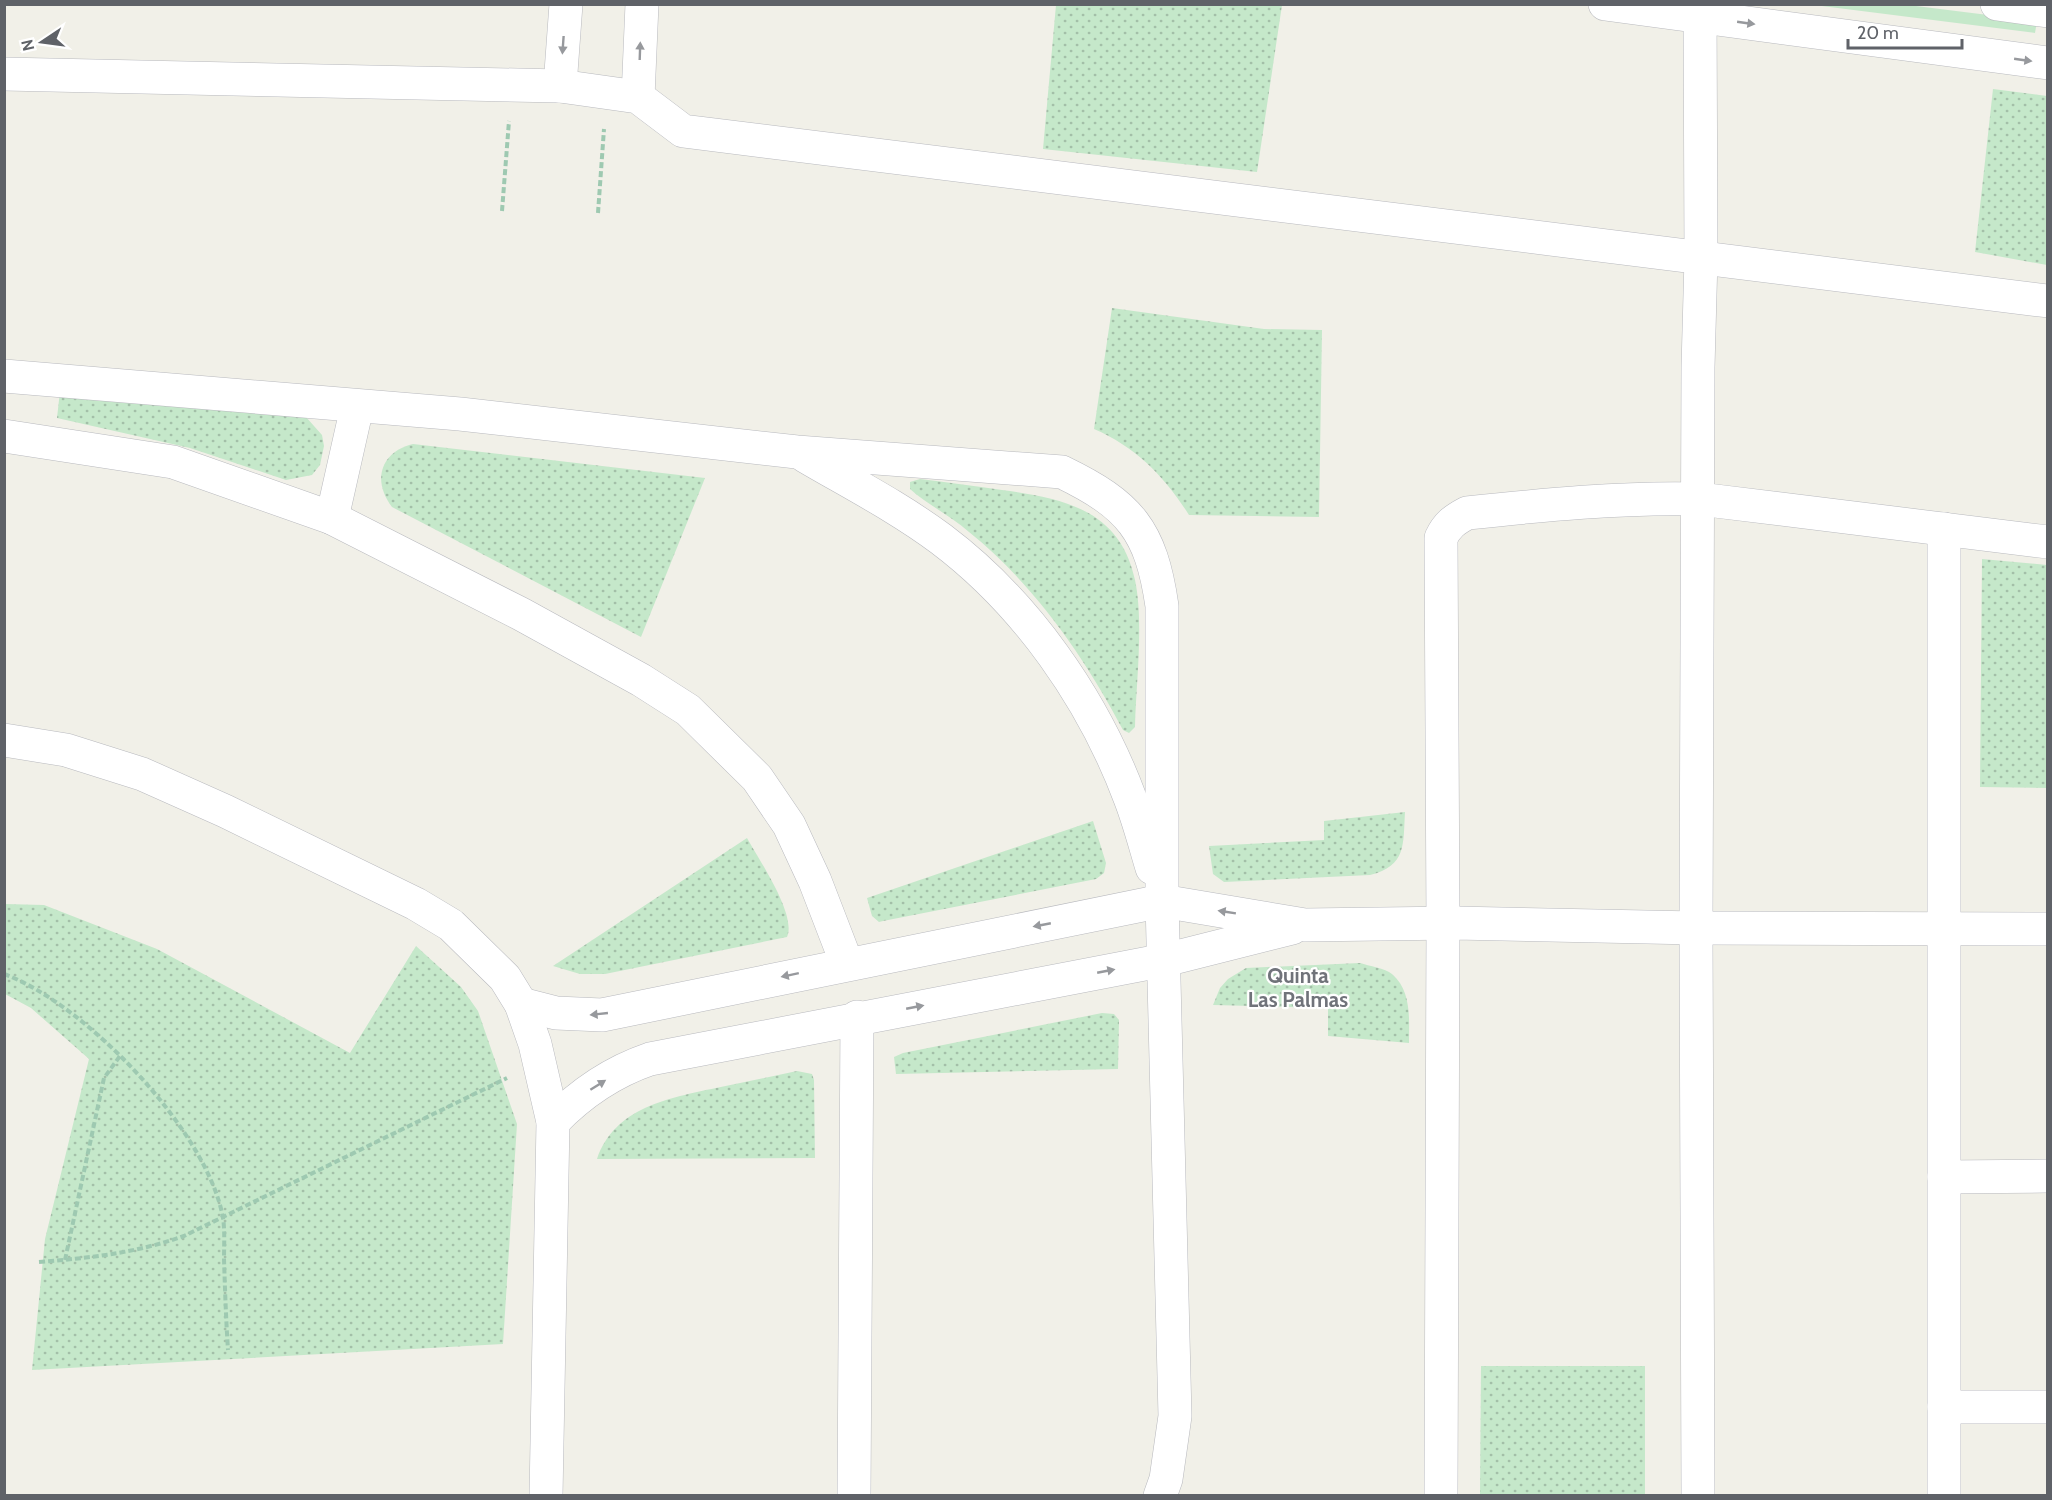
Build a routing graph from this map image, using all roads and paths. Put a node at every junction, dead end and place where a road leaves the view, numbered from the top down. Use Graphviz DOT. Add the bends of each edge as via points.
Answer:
graph roads {
  1 [pos="566,4"];
  2 [pos="642,4"];
  3 [pos="1605,4"];
  4 [pos="1996,4"];
  5 [pos="1700,11"];
  6 [pos="2048,11"];
  7 [pos="2048,63"];
  8 [pos="4,74"];
  9 [pos="512,84"];
  10 [pos="560,86"];
  11 [pos="606,92"];
  12 [pos="638,97"];
  13 [pos="502,211"];
  14 [pos="598,213"];
  15 [pos="1701,258"];
  16 [pos="2048,301"];
  17 [pos="4,376"];
  18 [pos="357,407"];
  19 [pos="4,436"];
  20 [pos="797,452"];
  21 [pos="1699,499"];
  22 [pos="332,518"];
  23 [pos="1944,529"];
  24 [pos="2048,542"];
  25 [pos="4,740"];
  26 [pos="1162,901"];
  27 [pos="1443,923"];
  28 [pos="1305,925"];
  29 [pos="1696,927"];
  30 [pos="1944,928"];
  31 [pos="2048,929"];
  32 [pos="1165,960"];
  33 [pos="847,964"];
  34 [pos="4,974"];
  35 [pos="520,1004"];
  36 [pos="857,1017"];
  37 [pos="120,1056"];
  38 [pos="540,1062"];
  39 [pos="553,1122"];
  40 [pos="2048,1176"];
  41 [pos="1944,1177"];
  42 [pos="223,1218"];
  43 [pos="65,1260"];
  44 [pos="39,1262"];
  45 [pos="228,1350"];
  46 [pos="1944,1407"];
  47 [pos="2048,1407"];
  48 [pos="546,1496"];
  49 [pos="854,1496"];
  50 [pos="1160,1496"];
  51 [pos="1441,1496"];
  52 [pos="1698,1496"];
  53 [pos="1944,1496"];
  1 -- 10 [label="street, one-way"];
  12 -- 2 [label="street, one-way"];
  3 -- 5 [label="street"];
  4 -- 6 [label="street"];
  5 -- 7 [label="street, one-way"];
  5 -- 15 [label="street"];
  8 -- 9 [label="street"];
  9 -- 10 [label="street"];
  9 -- 13 [label="path"];
  10 -- 11 [label="street"];
  11 -- 12 [label="street"];
  11 -- 14 [label="path"];
  12 -- 15 [label="street" via="683,131"];
  15 -- 16 [label="street"];
  15 -- 21 [label="street"];
  17 -- 18 [label="street"];
  18 -- 20 [label="street" via="460,414"];
  18 -- 22 [label="street"];
  19 -- 22 [label="street" via="173,462"];
  20 -- 26 [label="street" via="898,509 943,541 1019,614 1060,665 1100,730 1131,799"];
  20 -- 26 [label="street" via="1062,472 1098,490 1125,514 1146,540 1157,569 1162,606"];
  21 -- 23 [label="street"];
  21 -- 27 [label="street" via="1592,501 1467,513 1445,529 1441,538"];
  21 -- 29 [label="street"];
  22 -- 33 [label="street" via="531,619 688,710 757,778 789,825"];
  23 -- 24 [label="street"];
  23 -- 30 [label="street"];
  25 -- 35 [label="street" via="66,750 142,774 416,904 451,925 478,949 505,978"];
  28 -- 26 [label="street, one-way"];
  26 -- 32 [label="street"];
  26 -- 33 [label="street, one-way"];
  27 -- 28 [label="street"];
  27 -- 29 [label="street"];
  27 -- 51 [label="street"];
  28 -- 32 [label="street"];
  29 -- 30 [label="street"];
  29 -- 52 [label="street"];
  30 -- 31 [label="street"];
  30 -- 41 [label="street"];
  36 -- 32 [label="street, one-way"];
  32 -- 50 [label="street" via="1175,1416"];
  33 -- 35 [label="street, one-way" via="602,1014 556,1013"];
  34 -- 37 [label="path" via="60,1005"];
  35 -- 38 [label="street"];
  39 -- 36 [label="street, one-way" via="574,1100 626,1068 650,1059"];
  36 -- 49 [label="street"];
  37 -- 42 [label="path" via="175,1119 197,1153"];
  37 -- 43 [label="path" via="104,1078"];
  38 -- 39 [label="street"];
  38 -- 42 [label="path"];
  39 -- 48 [label="street"];
  40 -- 41 [label="street"];
  41 -- 46 [label="street"];
  42 -- 43 [label="path" via="147,1249"];
  42 -- 45 [label="path"];
  43 -- 44 [label="path"];
  46 -- 47 [label="street"];
  46 -- 53 [label="street"];
}
